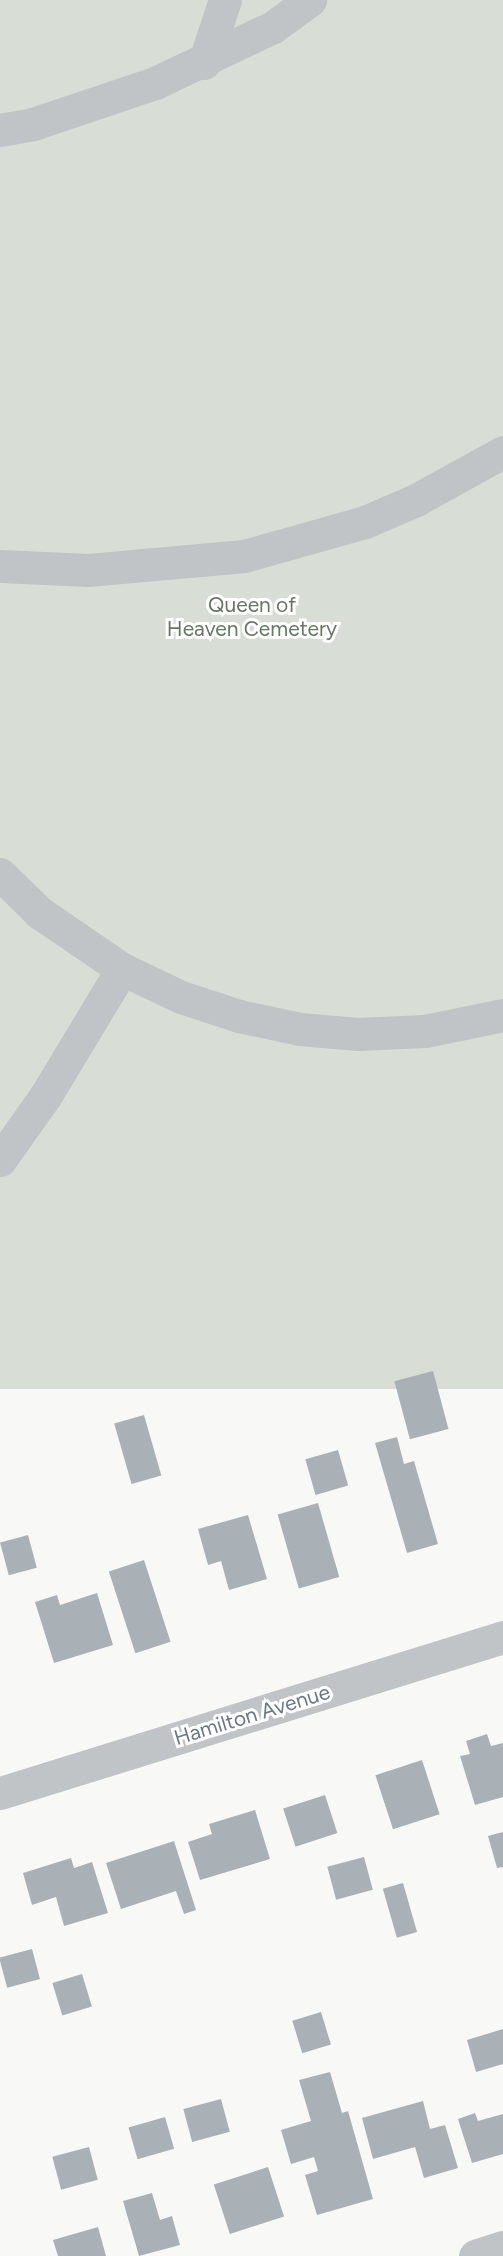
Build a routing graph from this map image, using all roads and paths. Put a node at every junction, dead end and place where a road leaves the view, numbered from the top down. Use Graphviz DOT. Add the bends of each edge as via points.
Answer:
graph roads {
  1 [pos="225,0"];
  2 [pos="310,0"];
  3 [pos="204,63"];
  4 [pos="0,130"];
  5 [pos="503,452"];
  6 [pos="0,566"];
  7 [pos="0,874"];
  8 [pos="122,969"];
  9 [pos="503,1016"];
  10 [pos="0,1160"];
  11 [pos="503,1637"];
  12 [pos="0,1793"];
  13 [pos="503,2247"];
  14 [pos="475,2256"];
  1 -- 3 [label="street"];
  2 -- 3 [label="street" via="273,27"];
  3 -- 4 [label="street" via="100,103"];
  5 -- 6 [label="street" via="416,500 365,522 244,556 88,570"];
  7 -- 8 [label="street" via="40,913"];
  8 -- 9 [label="street" via="181,997 239,1016 300,1029 358,1034 425,1031"];
  8 -- 10 [label="street" via="46,1095"];
  11 -- 12 [label="street, Hamilton Avenue"];
  13 -- 14 [label="street"];
}
